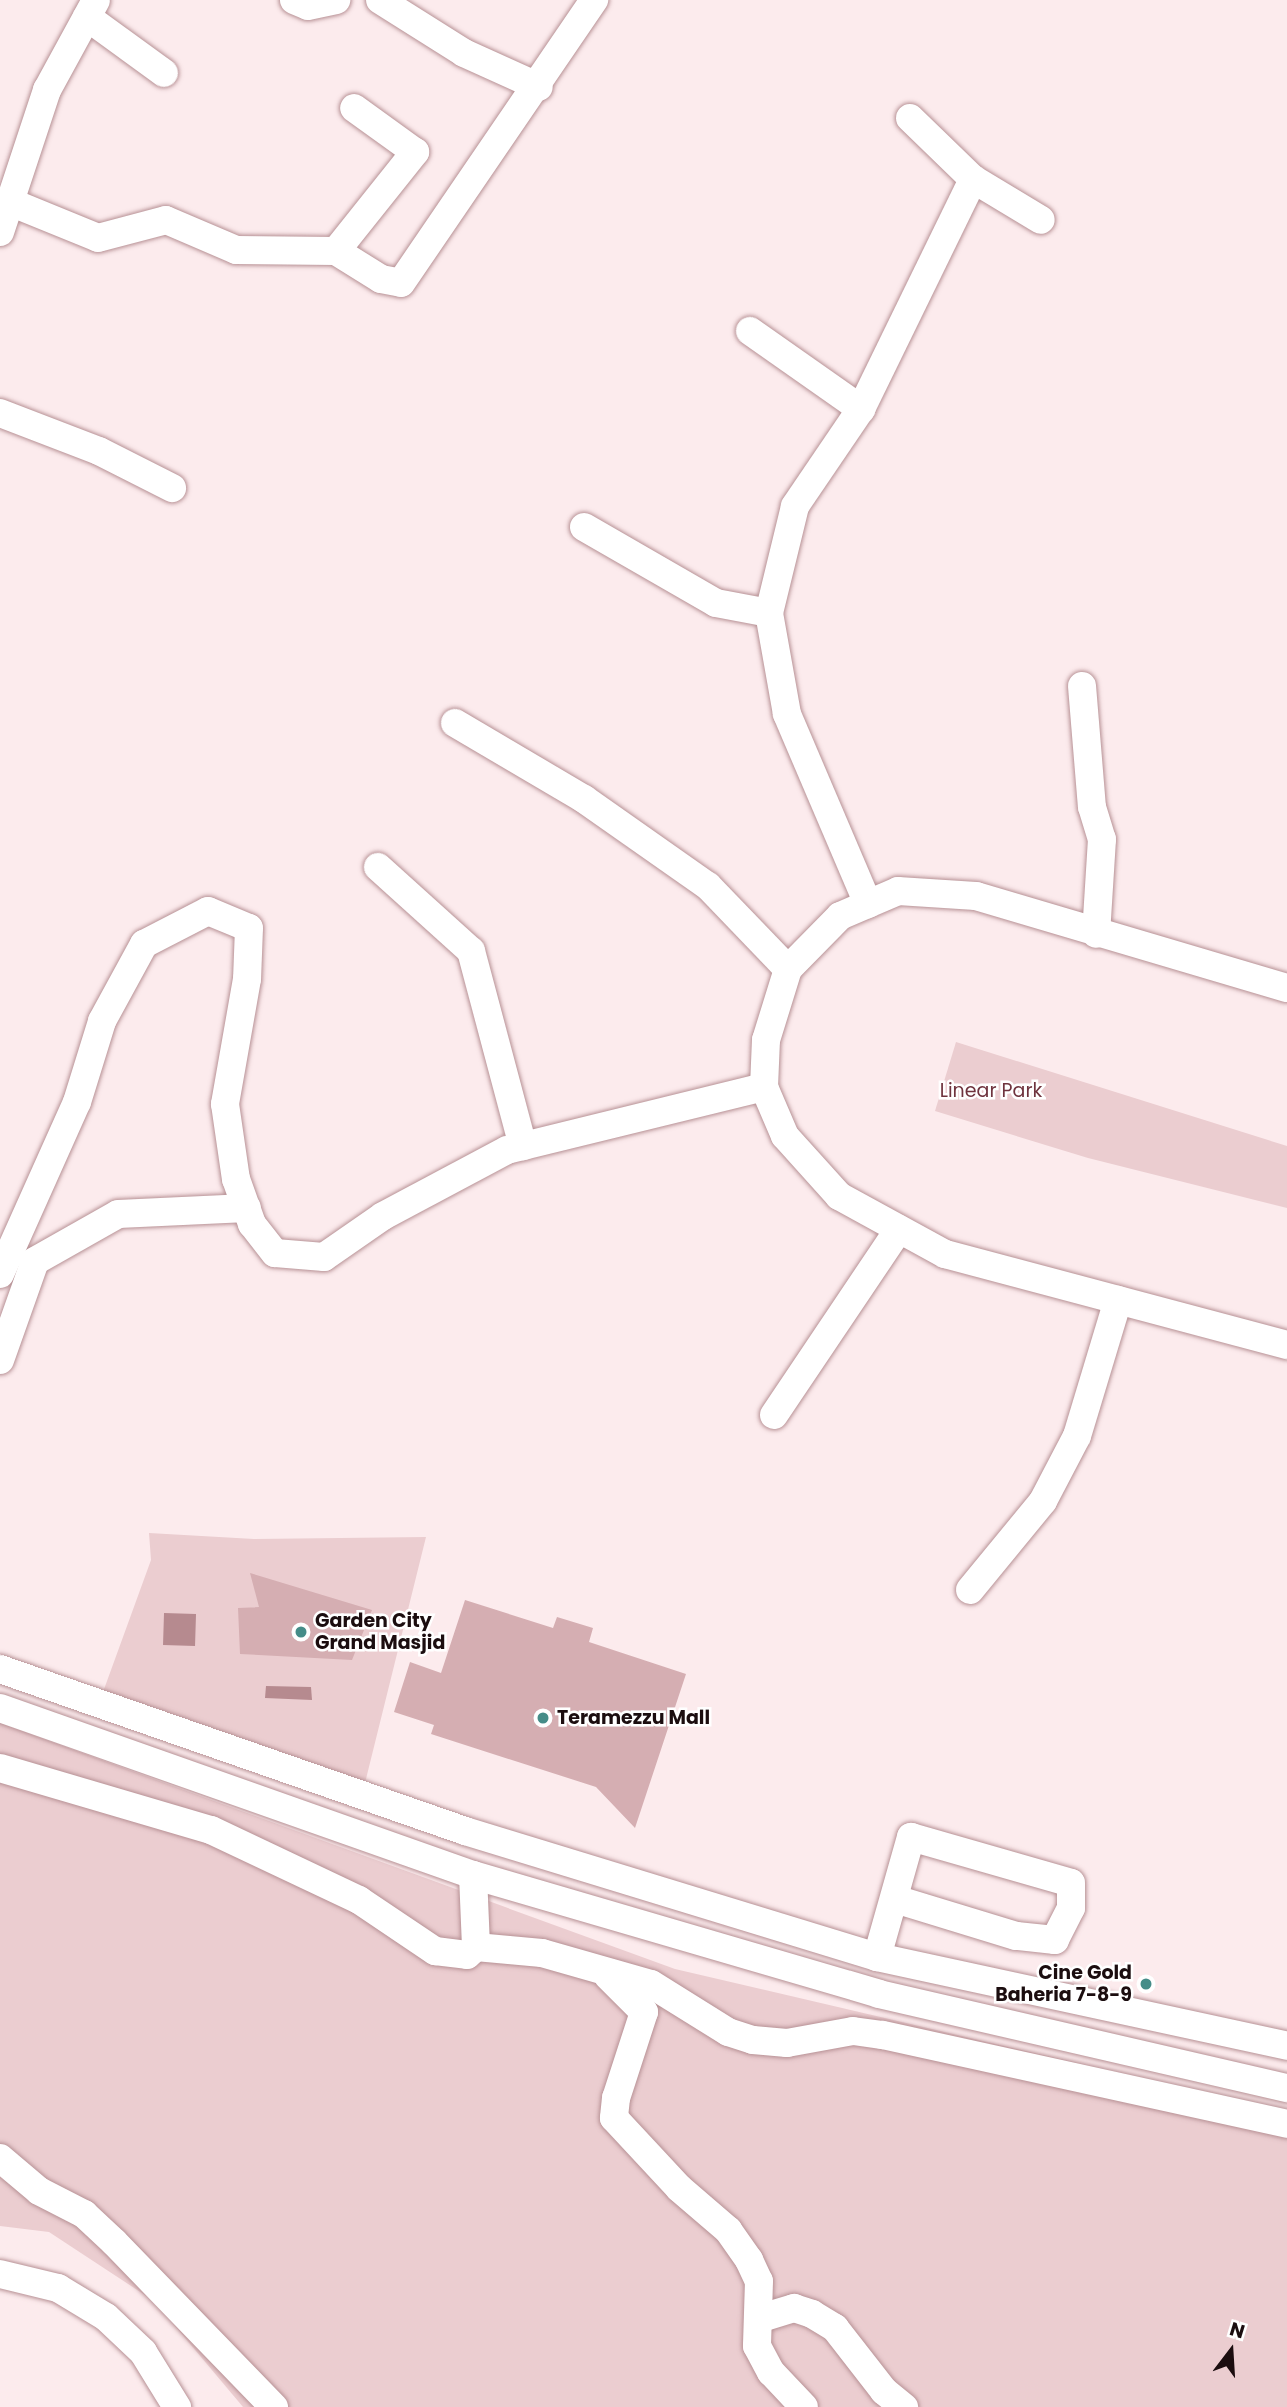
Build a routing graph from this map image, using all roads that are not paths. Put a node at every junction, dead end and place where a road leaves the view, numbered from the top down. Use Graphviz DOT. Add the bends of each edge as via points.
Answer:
graph roads {
  1 [pos="294,0"];
  2 [pos="336,0"];
  3 [pos="380,0"];
  4 [pos="594,0"];
  5 [pos="91,8"];
  6 [pos="164,73"];
  7 [pos="539,87"];
  8 [pos="354,108"];
  9 [pos="910,118"];
  10 [pos="973,179"];
  11 [pos="10,202"];
  12 [pos="1041,220"];
  13 [pos="0,232"];
  14 [pos="336,251"];
  15 [pos="750,331"];
  16 [pos="861,409"];
  17 [pos="0,413"];
  18 [pos="172,488"];
  19 [pos="584,527"];
  20 [pos="769,613"];
  21 [pos="1083,686"];
  22 [pos="455,723"];
  23 [pos="378,867"];
  24 [pos="868,904"];
  25 [pos="1096,934"];
  26 [pos="788,969"];
  27 [pos="1287,988"];
  28 [pos="764,1087"];
  29 [pos="523,1146"];
  30 [pos="247,1208"];
  31 [pos="900,1230"];
  32 [pos="0,1274"];
  33 [pos="1118,1300"];
  34 [pos="1287,1345"];
  35 [pos="0,1360"];
  36 [pos="774,1415"];
  37 [pos="970,1590"];
  38 [pos="0,1669"];
  39 [pos="0,1708"];
  40 [pos="0,1768"];
  41 [pos="473,1875"];
  42 [pos="895,1899"];
  43 [pos="476,1947"];
  44 [pos="877,1957"];
  45 [pos="604,1973"];
  46 [pos="1020,1989"];
  47 [pos="643,2018"];
  48 [pos="1014,2025"];
  49 [pos="720,2027"];
  50 [pos="1287,2046"];
  51 [pos="1287,2088"];
  52 [pos="1287,2124"];
  53 [pos="0,2158"];
  54 [pos="0,2274"];
  55 [pos="758,2319"];
  56 [pos="177,2407"];
  57 [pos="274,2407"];
  58 [pos="803,2407"];
  59 [pos="904,2407"];
  1 -- 2 [label="street" via="308,6"];
  3 -- 7 [label="street" via="464,53"];
  4 -- 7 [label="street"];
  5 -- 6 [label="street"];
  5 -- 11 [label="street" via="47,90"];
  7 -- 14 [label="street" via="401,283 381,279"];
  8 -- 14 [label="street" via="415,152"];
  9 -- 10 [label="street"];
  10 -- 12 [label="street"];
  10 -- 16 [label="street"];
  11 -- 13 [label="street"];
  11 -- 14 [label="street" via="98,238 166,220 236,250"];
  15 -- 16 [label="street"];
  16 -- 20 [label="street" via="795,506"];
  17 -- 18 [label="street" via="99,451"];
  19 -- 20 [label="street" via="716,603"];
  20 -- 24 [label="street" via="787,714"];
  21 -- 25 [label="street" via="1092,807 1101,839"];
  22 -- 26 [label="street" via="584,799 708,886"];
  23 -- 29 [label="street" via="471,951"];
  24 -- 25 [label="street" via="898,891 976,896"];
  24 -- 26 [label="street" via="840,916"];
  25 -- 27 [label="street"];
  26 -- 28 [label="street" via="766,1040"];
  28 -- 29 [label="street"];
  28 -- 31 [label="street" via="785,1136 839,1196"];
  29 -- 30 [label="street" via="383,1216 324,1258 275,1252"];
  30 -- 32 [label="street" via="236,1179 225,1104 247,979 249,928 208,911 144,944 102,1021 77,1102"];
  30 -- 35 [label="street" via="118,1214 35,1261"];
  31 -- 33 [label="street" via="945,1254"];
  31 -- 36 [label="street"];
  33 -- 34 [label="street"];
  33 -- 37 [label="street" via="1077,1436 1043,1501"];
  38 -- 44 [label="street" via="465,1831"];
  39 -- 41 [label="street"];
  40 -- 43 [label="street" via="211,1830 359,1900 435,1951 460,1955"];
  41 -- 43 [label="street"];
  41 -- 48 [label="street" via="879,1994"];
  42 -- 42 [label="street" via="911,1837 1071,1883 1071,1908 1055,1940 1016,1936"];
  42 -- 44 [label="street"];
  43 -- 45 [label="street" via="541,1953"];
  44 -- 46 [label="street"];
  45 -- 47 [label="street"];
  45 -- 49 [label="street" via="677,1995"];
  46 -- 48 [label="street"];
  46 -- 50 [label="street"];
  47 -- 49 [label="street"];
  47 -- 55 [label="street" via="616,2098 614,2118 679,2188 728,2230 759,2281"];
  48 -- 51 [label="street"];
  49 -- 52 [label="street" via="752,2040 787,2043 853,2031 883,2035"];
  53 -- 57 [label="street" via="104,2233"];
  54 -- 56 [label="street" via="58,2288 106,2317 143,2352"];
  55 -- 58 [label="street" via="757,2346 771,2372"];
  55 -- 59 [label="street" via="794,2308 812,2314 835,2328 884,2391"];
}
